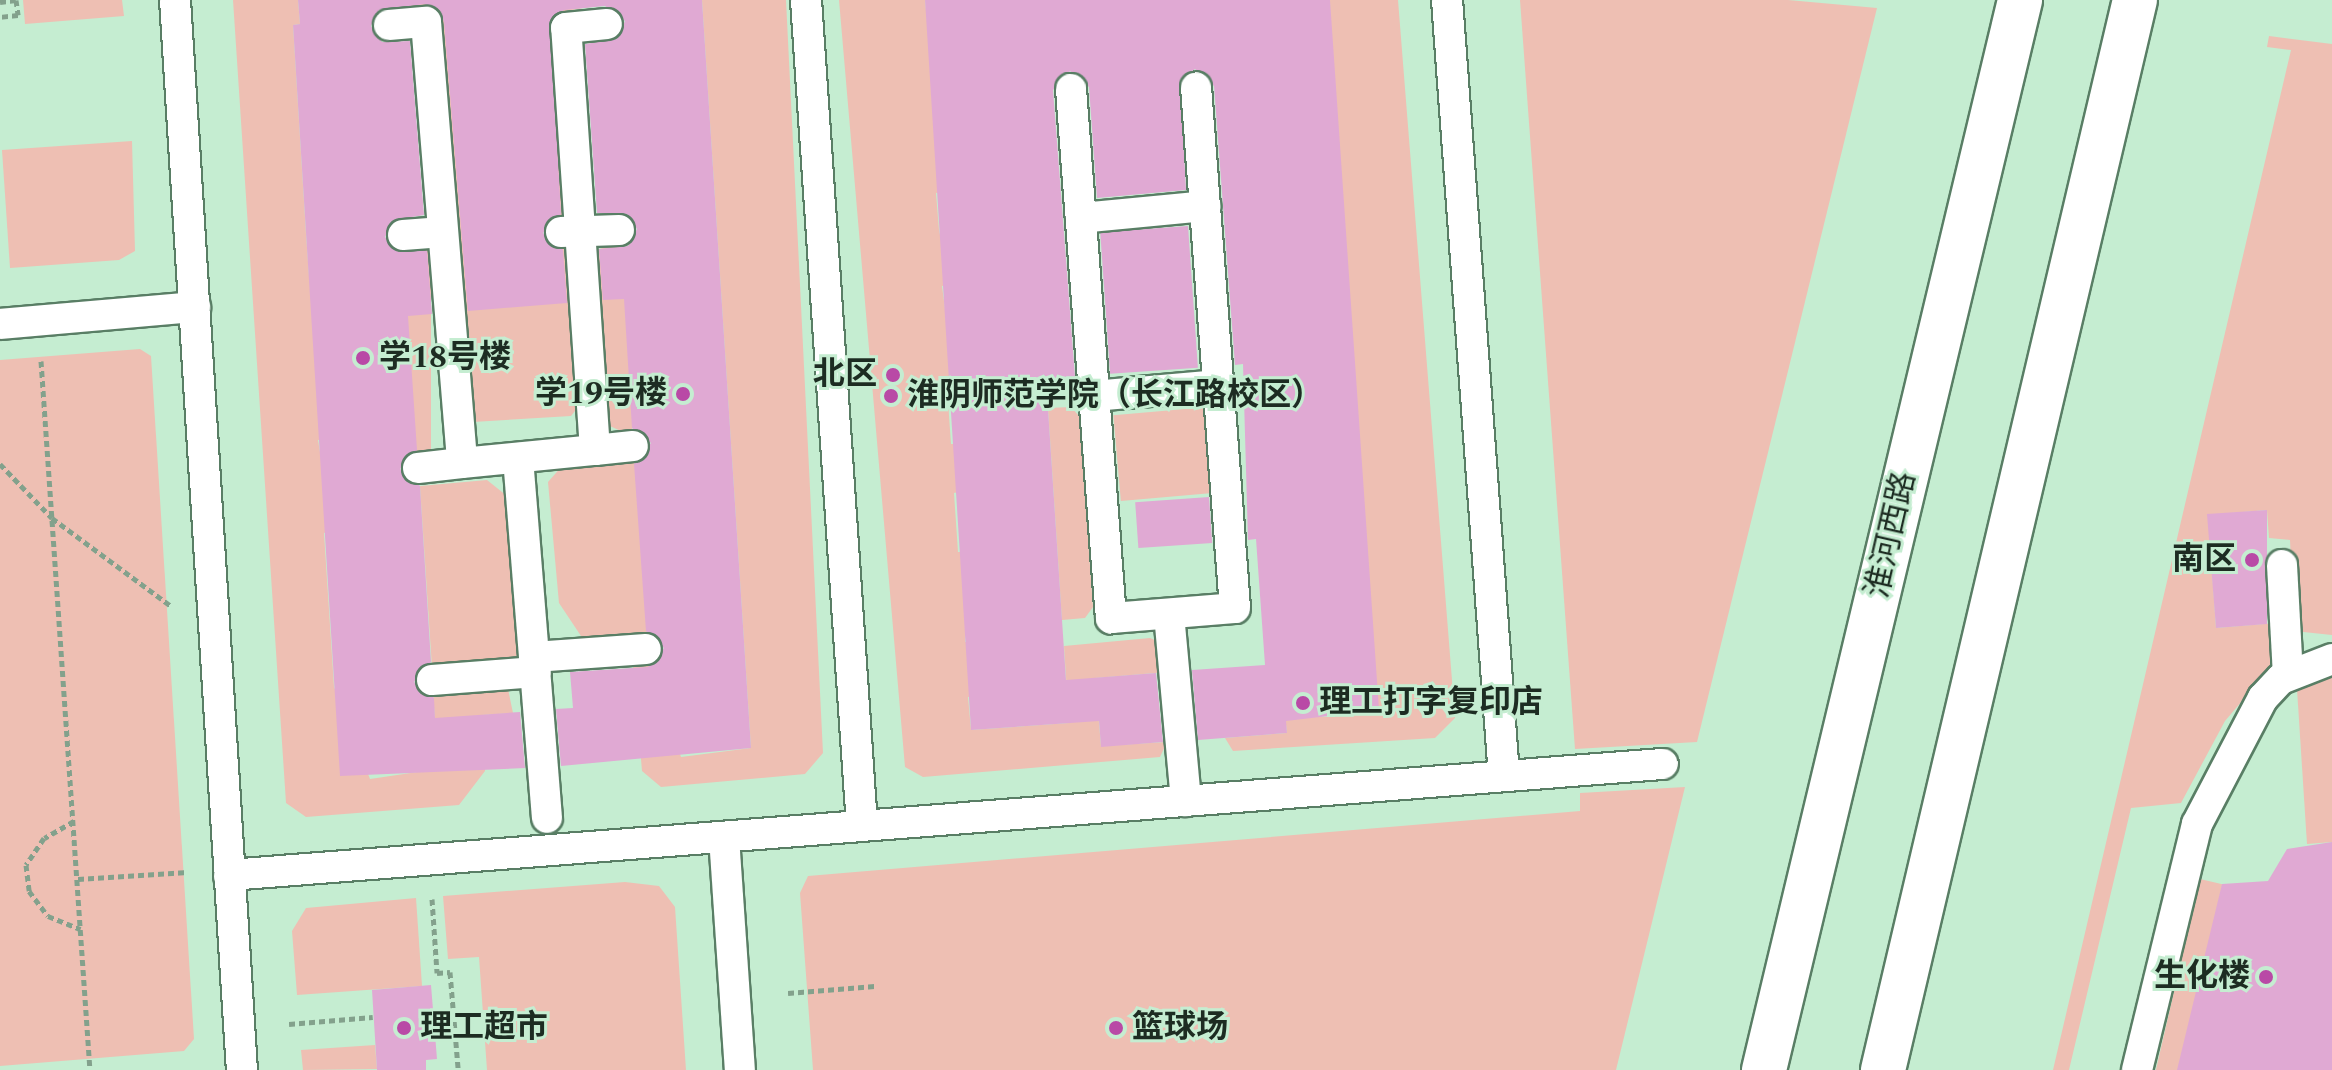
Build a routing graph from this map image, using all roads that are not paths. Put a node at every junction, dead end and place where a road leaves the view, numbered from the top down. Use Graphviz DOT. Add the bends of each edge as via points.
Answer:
graph roads {
  1 [pos="175,0"];
  2 [pos="806,0"];
  3 [pos="1447,0"];
  4 [pos="2017,11"];
  5 [pos="2131,17"];
  6 [pos="607,24"];
  7 [pos="389,25"];
  8 [pos="1196,87"];
  9 [pos="1071,89"];
  10 [pos="1205,206"];
  11 [pos="1081,218"];
  12 [pos="619,230"];
  13 [pos="570,232"];
  14 [pos="403,235"];
  15 [pos="452,239"];
  16 [pos="195,307"];
  17 [pos="0,324"];
  18 [pos="1219,385"];
  19 [pos="1094,396"];
  20 [pos="633,446"];
  21 [pos="595,450"];
  22 [pos="518,458"];
  23 [pos="462,463"];
  24 [pos="418,468"];
  25 [pos="2282,565"];
  26 [pos="1169,614"];
  27 [pos="646,649"];
  28 [pos="2332,659"];
  29 [pos="535,664"];
  30 [pos="2288,675"];
  31 [pos="432,680"];
  32 [pos="1663,764"];
  33 [pos="1504,776"];
  34 [pos="1186,801"];
  35 [pos="547,818"];
  36 [pos="862,826"];
  37 [pos="724,837"];
  38 [pos="229,875"];
  39 [pos="242,1070"];
  40 [pos="740,1070"];
  41 [pos="1764,1070"];
  42 [pos="1883,1070"];
  43 [pos="2137,1070"];
  1 -- 16 [label="lane"];
  2 -- 36 [label="lane"];
  3 -- 33 [label="lane"];
  4 -- 41 [label="main road, 淮河西路"];
  5 -- 42 [label="main road"];
  6 -- 13 [label="lane" via="555,29"];
  7 -- 15 [label="lane" via="426,22 440,42"];
  8 -- 10 [label="lane"];
  9 -- 11 [label="lane"];
  10 -- 11 [label="lane"];
  10 -- 18 [label="lane"];
  11 -- 19 [label="lane"];
  12 -- 13 [label="lane"];
  13 -- 21 [label="lane"];
  14 -- 15 [label="lane"];
  15 -- 23 [label="lane"];
  16 -- 17 [label="lane"];
  16 -- 38 [label="lane"];
  18 -- 19 [label="lane"];
  18 -- 26 [label="lane" via="1235,608"];
  19 -- 26 [label="lane" via="1111,618"];
  20 -- 21 [label="lane"];
  21 -- 22 [label="lane"];
  22 -- 23 [label="lane"];
  22 -- 29 [label="lane"];
  23 -- 24 [label="lane"];
  25 -- 30 [label="lane"];
  26 -- 34 [label="lane"];
  27 -- 29 [label="lane"];
  28 -- 30 [label="lane"];
  29 -- 31 [label="lane"];
  29 -- 35 [label="lane"];
  30 -- 43 [label="lane" via="2263,698 2197,824"];
  32 -- 33 [label="lane"];
  33 -- 34 [label="lane"];
  34 -- 36 [label="lane"];
  36 -- 37 [label="lane"];
  37 -- 38 [label="lane"];
  37 -- 40 [label="lane"];
  38 -- 39 [label="lane"];
}
